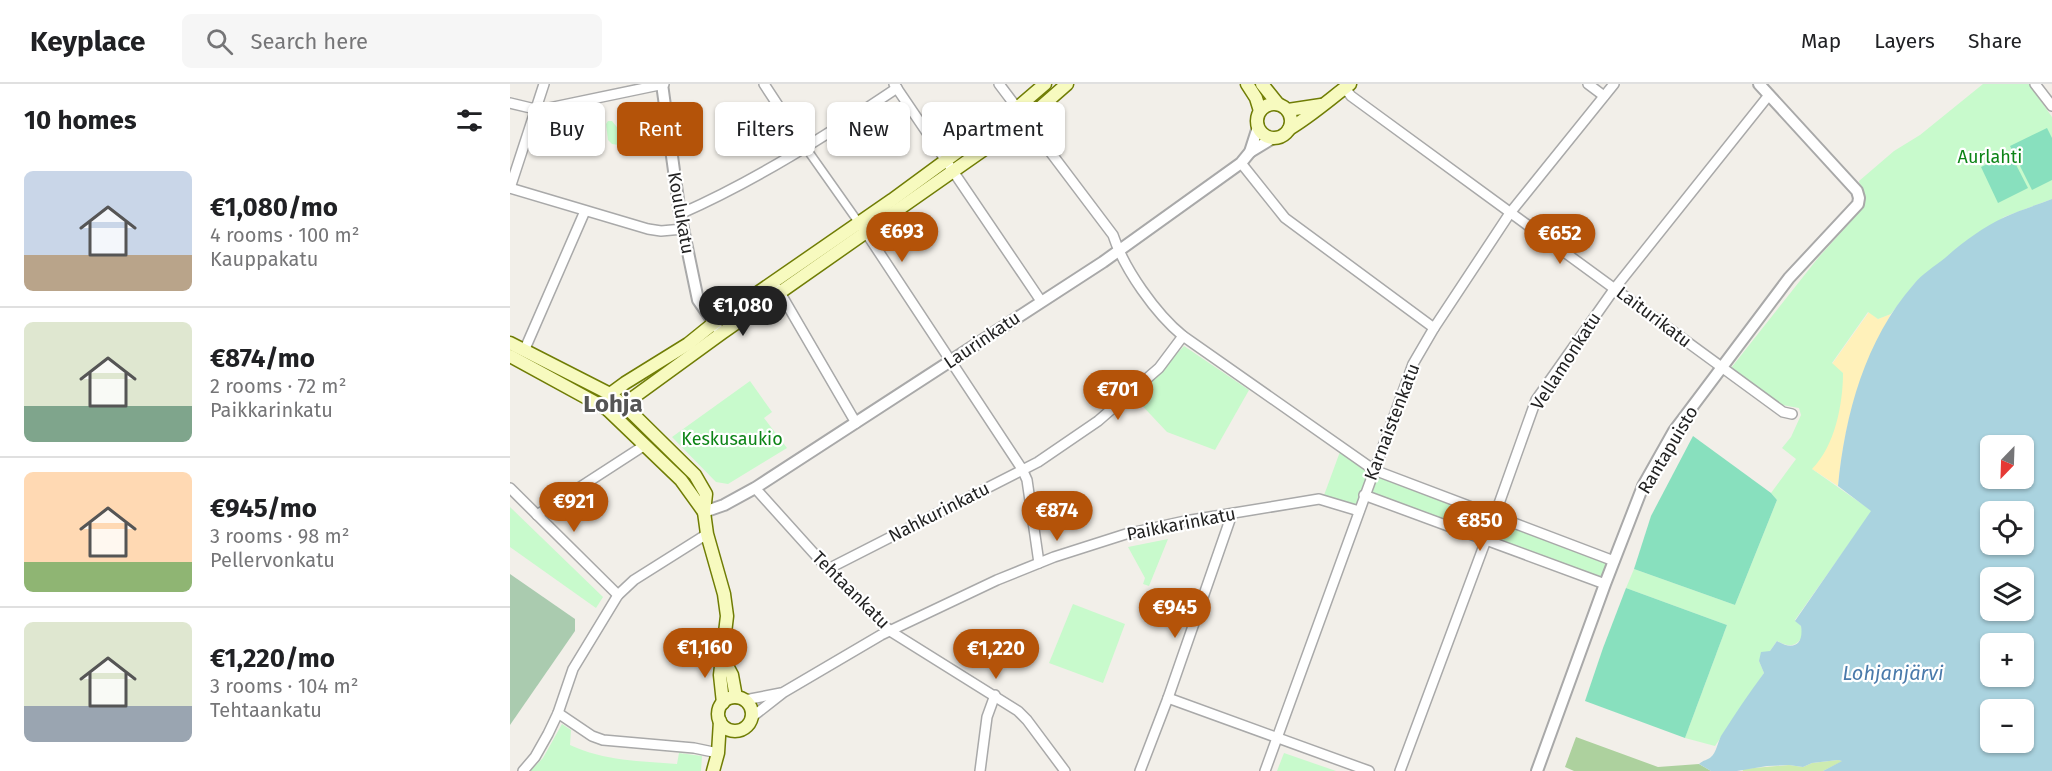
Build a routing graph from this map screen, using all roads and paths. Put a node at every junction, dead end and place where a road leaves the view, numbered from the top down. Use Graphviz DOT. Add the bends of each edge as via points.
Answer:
graph roads {
  1 [pos="544,84"];
  2 [pos="663,84"];
  3 [pos="764,84"];
  4 [pos="999,84"];
  5 [pos="1045,84"];
  6 [pos="1067,84"];
  7 [pos="1246,84"];
  8 [pos="1262,84"];
  9 [pos="1588,84"];
  10 [pos="1614,84"];
  11 [pos="1759,84"];
  12 [pos="2035,84"];
  13 [pos="896,86"];
  14 [pos="1347,86"];
  15 [pos="1769,95"];
  16 [pos="1604,96"];
  17 [pos="538,102"];
  18 [pos="572,102"];
  19 [pos="776,102"];
  20 [pos="1012,102"];
  21 [pos="1024,102"];
  22 [pos="1046,102"];
  23 [pos="510,103"];
  24 [pos="1322,104"];
  25 [pos="2052,106"];
  26 [pos="528,107"];
  27 [pos="1283,107"];
  28 [pos="1260,111"];
  29 [pos="1258,127"];
  30 [pos="1289,129"];
  31 [pos="528,133"];
  32 [pos="1273,138"];
  33 [pos="815,142"];
  34 [pos="1250,152"];
  35 [pos="792,156"];
  36 [pos="812,156"];
  37 [pos="952,156"];
  38 [pos="974,156"];
  39 [pos="1055,156"];
  40 [pos="945,161"];
  41 [pos="1241,163"];
  42 [pos="953,171"];
  43 [pos="510,188"];
  44 [pos="585,211"];
  45 [pos="1510,213"];
  46 [pos="680,214"];
  47 [pos="863,228"];
  48 [pos="683,229"];
  49 [pos="1118,250"];
  50 [pos="777,287"];
  51 [pos="1615,288"];
  52 [pos="1041,301"];
  53 [pos="718,328"];
  54 [pos="1434,328"];
  55 [pos="1183,336"];
  56 [pos="510,343"];
  57 [pos="524,351"];
  58 [pos="510,356"];
  59 [pos="951,362"];
  60 [pos="1721,368"];
  61 [pos="610,394"];
  62 [pos="623,405"];
  63 [pos="607,408"];
  64 [pos="1792,414"];
  65 [pos="856,423"];
  66 [pos="645,446"];
  67 [pos="1022,469"];
  68 [pos="1374,470"];
  69 [pos="510,488"];
  70 [pos="755,488"];
  71 [pos="1365,495"];
  72 [pos="1359,511"];
  73 [pos="704,512"];
  74 [pos="1232,514"];
  75 [pos="537,516"];
  76 [pos="1494,516"];
  77 [pos="707,534"];
  78 [pos="1486,540"];
  79 [pos="1614,561"];
  80 [pos="1039,563"];
  81 [pos="828,569"];
  82 [pos="1605,584"];
  83 [pos="618,596"];
  84 [pos="890,631"];
  85 [pos="723,658"];
  86 [pos="784,692"];
  87 [pos="995,695"];
  88 [pos="1168,698"];
  89 [pos="740,699"];
  90 [pos="723,703"];
  91 [pos="558,713"];
  92 [pos="752,717"];
  93 [pos="720,721"];
  94 [pos="740,731"];
  95 [pos="1277,738"];
  96 [pos="718,753"];
  97 [pos="523,771"];
  98 [pos="713,771"];
  99 [pos="980,771"];
  100 [pos="1065,771"];
  101 [pos="1140,771"];
  102 [pos="1265,771"];
  103 [pos="1369,771"];
  104 [pos="1400,771"];
  105 [pos="1537,771"];
  1 -- 17 [label="street"];
  2 -- 18 [label="street"];
  2 -- 46 [label="street, Koulukatu"];
  3 -- 19 [label="street"];
  4 -- 20 [label="street"];
  5 -- 21 [label="main road"];
  6 -- 22 [label="main road"];
  7 -- 28 [label="main road"];
  8 -- 27 [label="main road"];
  9 -- 16 [label="street"];
  10 -- 16 [label="street, Karnaistenkatu"];
  11 -- 15 [label="street"];
  12 -- 25 [label="street"];
  13 -- 33 [label="street"];
  13 -- 40 [label="street"];
  14 -- 24 [label="main road"];
  14 -- 45 [label="street, Laiturikatu" via="1351,96"];
  15 -- 51 [label="street, Vellamonkatu"];
  15 -- 60 [label="street, Rantapuisto" via="1857,191 1858,204 1789,278"];
  16 -- 45 [label="street, Karnaistenkatu"];
  23 -- 26 [label="street"];
  24 -- 27 [label="main road"];
  24 -- 30 [label="main road"];
  27 -- 28 [label="main road" via="1268,105"];
  27 -- 30 [label="main road" via="1291,120"];
  28 -- 29 [label="main road"];
  29 -- 32 [label="main road"];
  29 -- 34 [label="street, Laurinkatu"];
  30 -- 32 [label="main road"];
  31 -- 43 [label="street"];
  32 -- 34 [label="street, Laurinkatu"];
  34 -- 41 [label="street, Laurinkatu"];
  35 -- 46 [label="street" via="722,196"];
  36 -- 47 [label="street"];
  37 -- 40 [label="main road"];
  38 -- 42 [label="main road"];
  39 -- 49 [label="street" via="1113,235"];
  40 -- 42 [label="street"];
  40 -- 47 [label="main road"];
  41 -- 49 [label="street, Laurinkatu"];
  41 -- 54 [label="street" via="1286,218"];
  42 -- 47 [label="main road"];
  42 -- 52 [label="street"];
  43 -- 44 [label="street"];
  44 -- 48 [label="street" via="661,231"];
  44 -- 57 [label="street"];
  45 -- 51 [label="street, Laiturikatu"];
  45 -- 54 [label="street, Karnaistenkatu"];
  46 -- 48 [label="street, Koulukatu"];
  47 -- 50 [label="main road"];
  47 -- 59 [label="street"];
  48 -- 53 [label="street, Koulukatu" via="698,300"];
  49 -- 52 [label="street, Laurinkatu"];
  49 -- 55 [label="street" via="1166,322"];
  50 -- 53 [label="main road"];
  50 -- 65 [label="street"];
  51 -- 60 [label="street, Laiturikatu"];
  51 -- 76 [label="street, Vellamonkatu" via="1536,400"];
  52 -- 59 [label="street, Laurinkatu"];
  53 -- 61 [label="main road"];
  53 -- 62 [label="main road"];
  54 -- 68 [label="street, Karnaistenkatu" via="1413,364"];
  55 -- 67 [label="street, Nahkurinkatu" via="1159,368 1098,421"];
  55 -- 68 [label="street"];
  56 -- 57 [label="main road"];
  57 -- 61 [label="main road"];
  58 -- 63 [label="main road"];
  59 -- 65 [label="street, Laurinkatu"];
  59 -- 67 [label="street"];
  60 -- 64 [label="street, Laiturikatu" via="1783,412"];
  60 -- 79 [label="street, Rantapuisto" via="1674,431 1643,486"];
  61 -- 62 [label="main road"];
  61 -- 63 [label="main road"];
  62 -- 63 [label="main road"];
  62 -- 73 [label="main road" via="695,475 706,494"];
  63 -- 66 [label="main road"];
  65 -- 70 [label="street, Laurinkatu"];
  66 -- 73 [label="main road" via="681,480"];
  66 -- 75 [label="street"];
  67 -- 80 [label="street"];
  67 -- 81 [label="street, Nahkurinkatu"];
  68 -- 71 [label="street, Karnaistenkatu"];
  68 -- 76 [label="street"];
  69 -- 75 [label="street"];
  70 -- 73 [label="street, Laurinkatu"];
  70 -- 81 [label="street, Tehtaankatu"];
  71 -- 72 [label="street, Karnaistenkatu"];
  71 -- 78 [label="street"];
  72 -- 74 [label="street, Paikkarinkatu" via="1319,499"];
  72 -- 95 [label="street, Karnaistenkatu"];
  73 -- 77 [label="main road"];
  74 -- 80 [label="street, Paikkarinkatu" via="1126,534"];
  74 -- 88 [label="street"];
  75 -- 83 [label="street"];
  76 -- 78 [label="street, Vellamonkatu"];
  76 -- 79 [label="street"];
  77 -- 83 [label="street" via="634,580"];
  77 -- 85 [label="main road" via="727,616"];
  78 -- 82 [label="street"];
  78 -- 104 [label="street, Vellamonkatu"];
  79 -- 82 [label="street, Rantapuisto"];
  80 -- 84 [label="street, Paikkarinkatu"];
  81 -- 84 [label="street, Tehtaankatu"];
  82 -- 105 [label="street, Rantapuisto"];
  83 -- 91 [label="street" via="573,669"];
  84 -- 86 [label="street, Paikkarinkatu"];
  84 -- 87 [label="street, Tehtaankatu"];
  85 -- 89 [label="main road"];
  85 -- 90 [label="main road"];
  86 -- 89 [label="street, Paikkarinkatu"];
  86 -- 92 [label="street, Paikkarinkatu"];
  87 -- 99 [label="street" via="987,717"];
  87 -- 100 [label="street, Tehtaankatu" via="1027,720"];
  88 -- 95 [label="street"];
  88 -- 101 [label="street"];
  89 -- 90 [label="main road"];
  89 -- 92 [label="main road" via="751,708"];
  90 -- 93 [label="main road"];
  91 -- 96 [label="street" via="603,740"];
  91 -- 97 [label="street" via="535,757"];
  92 -- 94 [label="main road"];
  93 -- 94 [label="main road" via="730,730"];
  93 -- 96 [label="main road"];
  94 -- 96 [label="main road"];
  95 -- 102 [label="street, Karnaistenkatu"];
  95 -- 103 [label="street"];
  96 -- 98 [label="main road"];
}
